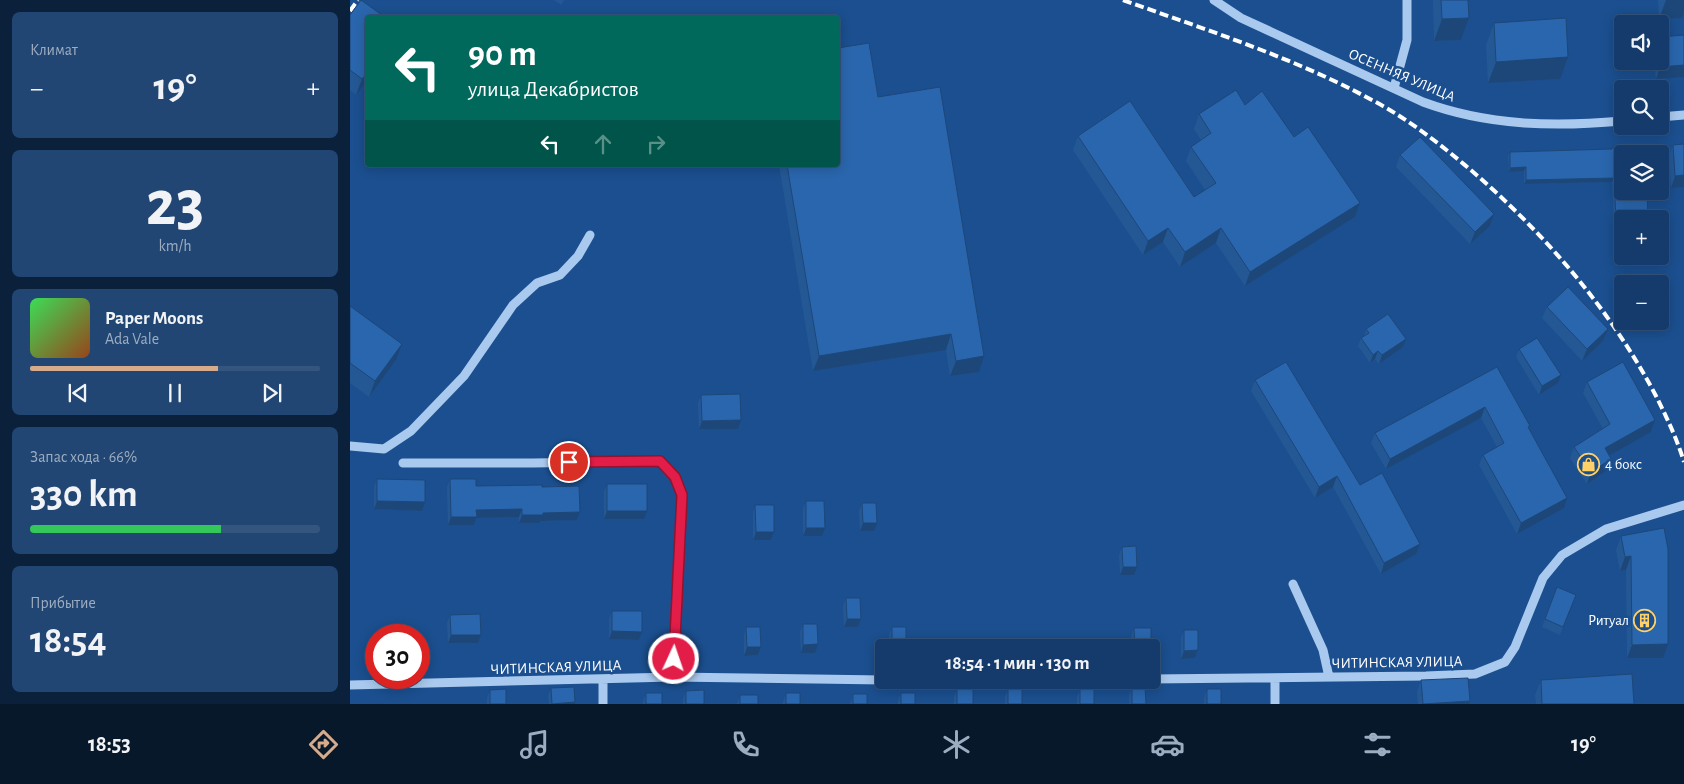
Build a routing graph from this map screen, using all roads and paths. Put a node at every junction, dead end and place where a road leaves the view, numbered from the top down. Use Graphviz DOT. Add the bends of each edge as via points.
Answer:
graph roads {
  1 [pos="1214,0"];
  2 [pos="1407,0"];
  3 [pos="1394,88"];
  4 [pos="1684,115"];
  5 [pos="1669,116"];
  6 [pos="1614,122"];
  7 [pos="590,234"];
  8 [pos="350,446"];
  9 [pos="403,463"];
  10 [pos="1684,505"];
  11 [pos="1293,584"];
  12 [pos="1329,676"];
  13 [pos="673,677"];
  14 [pos="1275,678"];
  15 [pos="1160,679"];
  16 [pos="603,680"];
  17 [pos="875,680"];
  18 [pos="350,686"];
  19 [pos="603,704"];
  20 [pos="1275,704"];
  1 -- 3 [label="street, ОСЕННЯЯ УЛИЦА" via="1241,18"];
  2 -- 3 [label="street" via="1407,40"];
  3 -- 6 [label="street, ОСЕННЯЯ УЛИЦА" via="1450,112 1499,121 1536,125"];
  4 -- 5 [label="street"];
  7 -- 8 [label="street" via="578,256 560,275 537,283 513,305 464,376 412,431 384,450"];
  9 -- 13 [label="street" via="660,461 675,477 682,495"];
  10 -- 12 [label="street, ЧИТИНСКАЯ УЛИЦА" via="1606,529 1562,556 1543,578 1515,647 1505,662 1475,674"];
  11 -- 12 [label="street" via="1323,650"];
  12 -- 14 [label="street, ЧИТИНСКАЯ УЛИЦА"];
  13 -- 16 [label="street, ЧИТИНСКАЯ УЛИЦА"];
  13 -- 17 [label="street, ЧИТИНСКАЯ УЛИЦА"];
  14 -- 15 [label="street, ЧИТИНСКАЯ УЛИЦА"];
  14 -- 20 [label="street"];
  16 -- 18 [label="street, ЧИТИНСКАЯ УЛИЦА"];
  16 -- 19 [label="street"];
}
